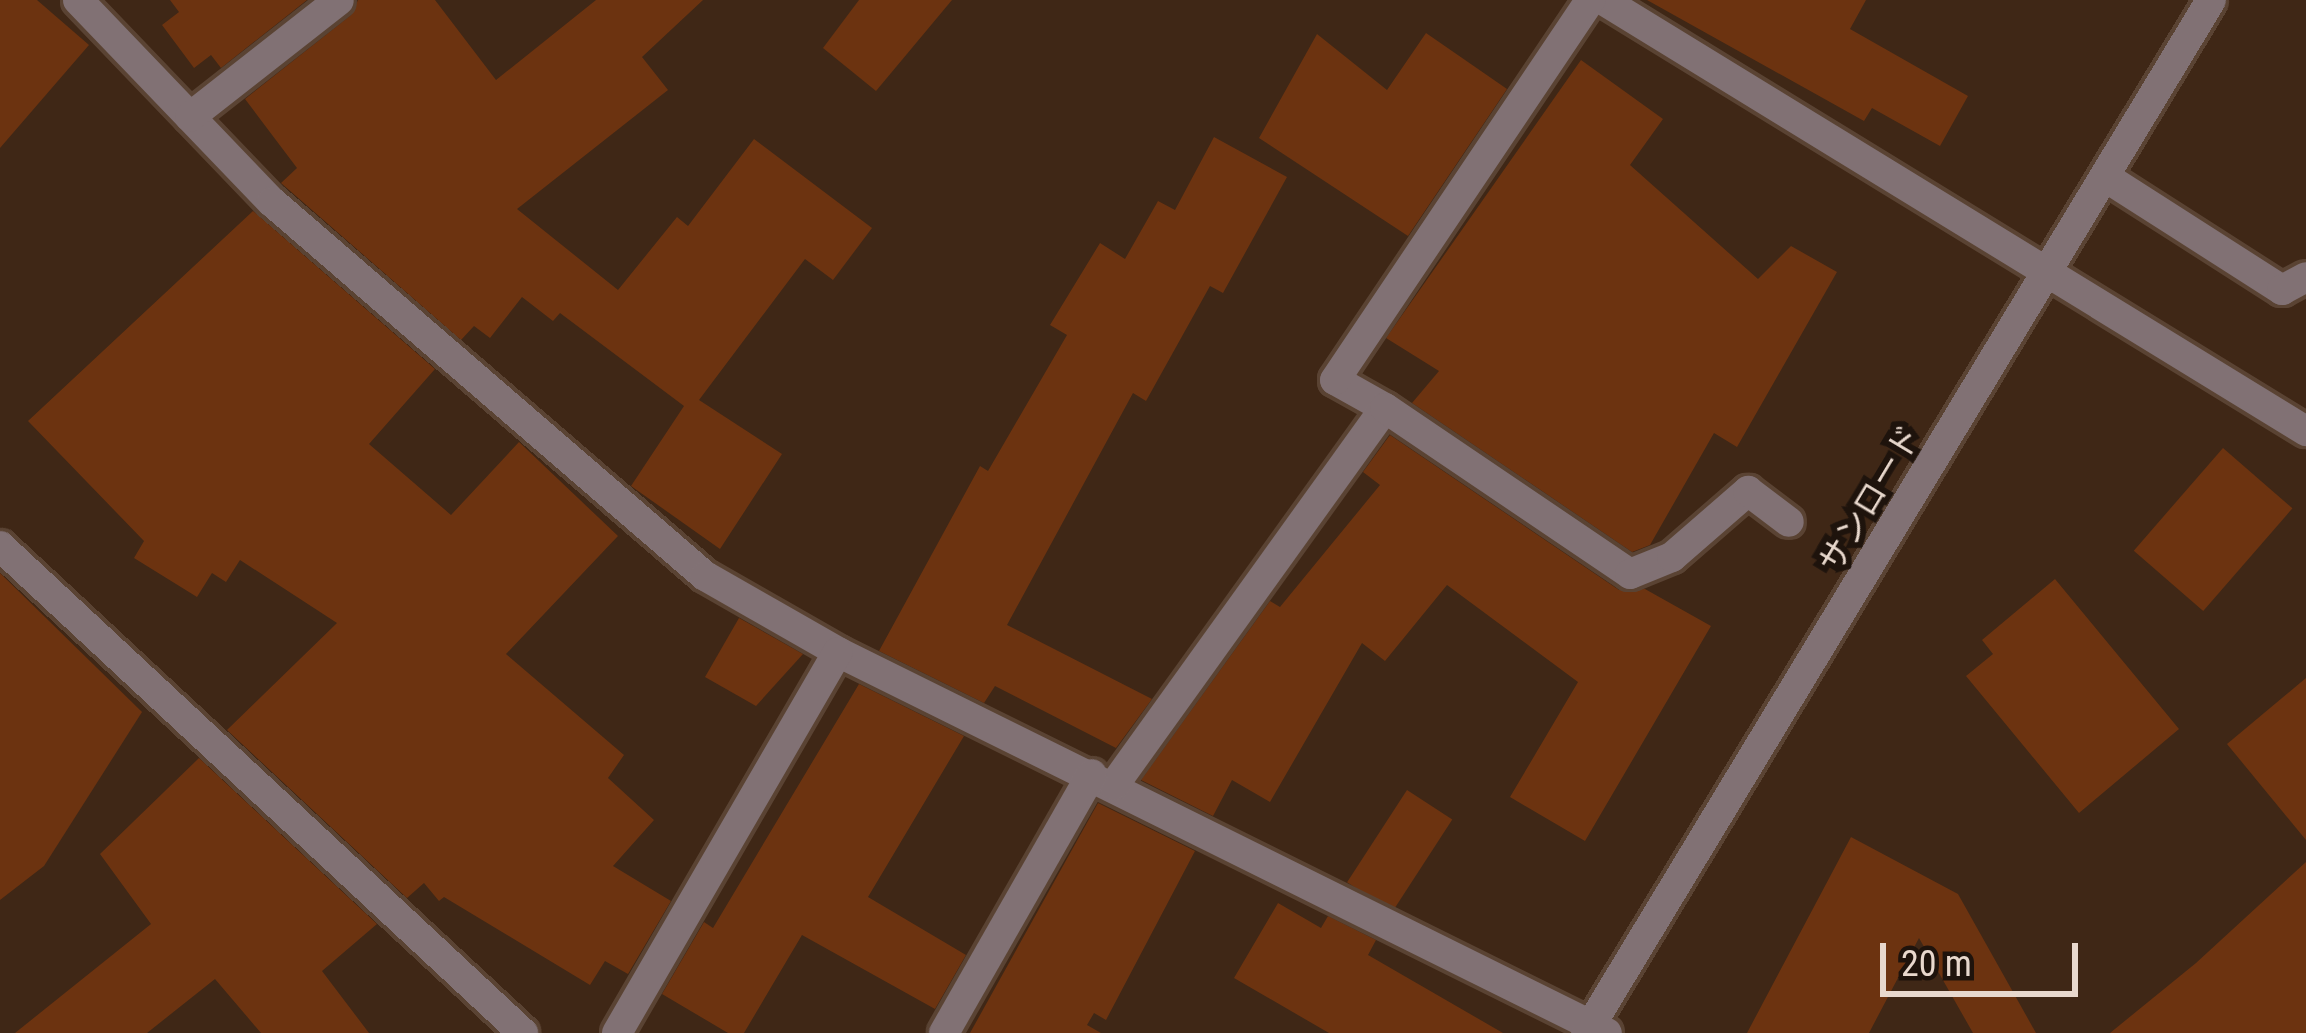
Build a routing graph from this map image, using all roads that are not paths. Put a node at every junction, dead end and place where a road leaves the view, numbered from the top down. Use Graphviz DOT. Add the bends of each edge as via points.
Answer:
graph roads {
  1 [pos="78,0"];
  2 [pos="339,0"];
  3 [pos="1590,0"];
  4 [pos="1603,0"];
  5 [pos="2211,0"];
  6 [pos="190,117"];
  7 [pos="2107,178"];
  8 [pos="2050,274"];
  9 [pos="2306,277"];
  10 [pos="1385,408"];
  11 [pos="2306,431"];
  12 [pos="1789,522"];
  13 [pos="0,546"];
  14 [pos="838,652"];
  15 [pos="1103,779"];
  16 [pos="1594,1030"];
  17 [pos="523,1033"];
  18 [pos="617,1033"];
  19 [pos="944,1033"];
  1 -- 6 [label="street"];
  2 -- 6 [label="street"];
  3 -- 10 [label="street" via="1334,380"];
  4 -- 8 [label="street"];
  5 -- 7 [label="street, サンロード"];
  6 -- 14 [label="street" via="272,202 705,576"];
  7 -- 8 [label="street, サンロード"];
  7 -- 9 [label="street" via="2282,290"];
  8 -- 11 [label="street"];
  8 -- 16 [label="street, サンロード"];
  10 -- 12 [label="street" via="1630,574 1672,557 1748,491"];
  10 -- 15 [label="street"];
  13 -- 17 [label="street"];
  14 -- 15 [label="street"];
  14 -- 18 [label="street"];
  15 -- 16 [label="street"];
  15 -- 19 [label="street"];
}
